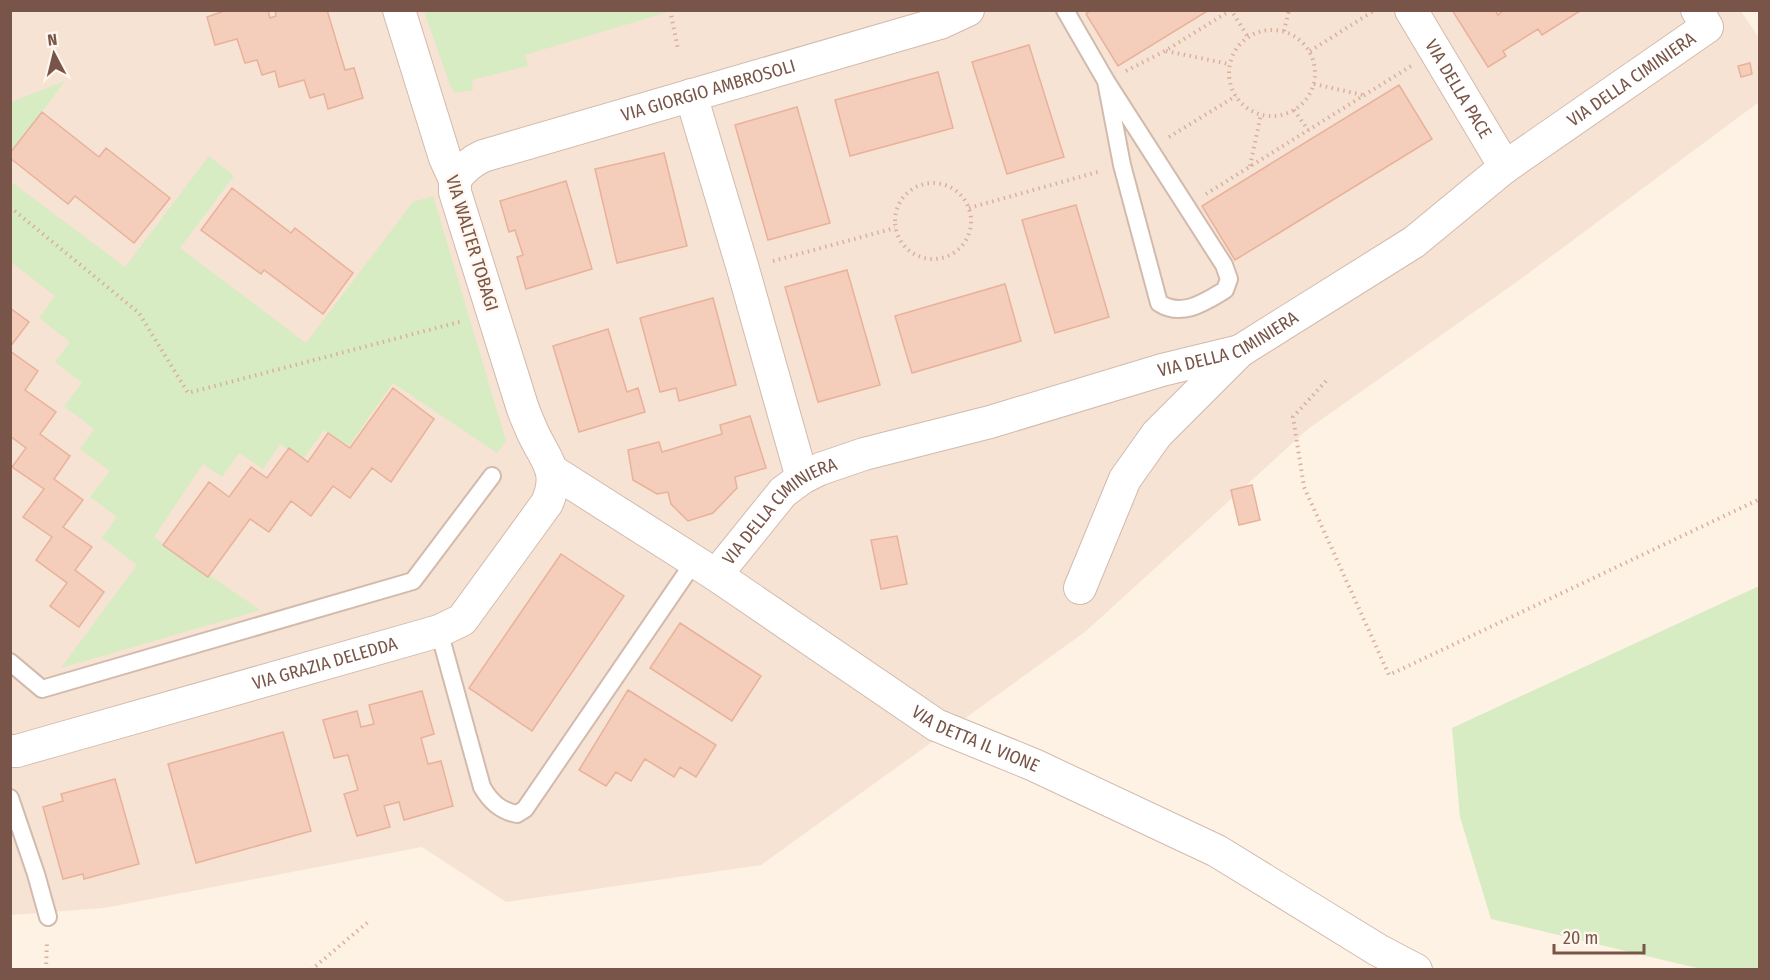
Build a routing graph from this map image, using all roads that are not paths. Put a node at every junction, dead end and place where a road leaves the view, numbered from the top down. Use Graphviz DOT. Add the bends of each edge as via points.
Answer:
graph roads {
  1 [pos="399,10"];
  2 [pos="968,10"];
  3 [pos="1065,10"];
  4 [pos="1412,10"];
  5 [pos="937,17"];
  6 [pos="1702,19"];
  7 [pos="1106,81"];
  8 [pos="691,95"];
  9 [pos="1504,167"];
  10 [pos="455,180"];
  11 [pos="1240,351"];
  12 [pos="554,472"];
  13 [pos="492,476"];
  14 [pos="802,478"];
  15 [pos="705,568"];
  16 [pos="1080,588"];
  17 [pos="439,631"];
  18 [pos="10,662"];
  19 [pos="14,751"];
  20 [pos="10,798"];
  21 [pos="48,916"];
  22 [pos="1416,969"];
  1 -- 10 [label="street, VIA WALTER TOBAGI"];
  2 -- 5 [label="street, VIA GIORGIO AMBROSOLI"];
  3 -- 7 [label="lane"];
  4 -- 9 [label="street, VIA DELLA PACE"];
  5 -- 8 [label="street, VIA GIORGIO AMBROSOLI"];
  6 -- 9 [label="street, VIA DELLA CIMINIERA"];
  7 -- 7 [label="lane" via="1224,265 1229,279 1225,290 1202,303 1182,310 1168,309 1159,303 1122,165"];
  8 -- 10 [label="street, VIA GIORGIO AMBROSOLI" via="483,156 471,162"];
  8 -- 14 [label="street"];
  9 -- 11 [label="street, VIA DELLA CIMINIERA" via="1414,242"];
  10 -- 12 [label="street, VIA WALTER TOBAGI" via="455,192 522,406"];
  11 -- 14 [label="street, VIA DELLA CIMINIERA" via="864,454"];
  11 -- 16 [label="street" via="1157,434 1125,479"];
  12 -- 15 [label="street, VIA DETTA IL VIONE"];
  12 -- 17 [label="street, VIA GRAZIA DELEDDA" via="554,488 536,519 462,620"];
  13 -- 18 [label="lane" via="413,581 42,689"];
  14 -- 15 [label="street, VIA DELLA CIMINIERA"];
  15 -- 17 [label="lane" via="517,814 489,800 482,787"];
  15 -- 22 [label="street, VIA DETTA IL VIONE" via="936,725 1034,765 1218,851 1378,950"];
  17 -- 19 [label="street, VIA GRAZIA DELEDDA"];
  20 -- 21 [label="lane"];
}
